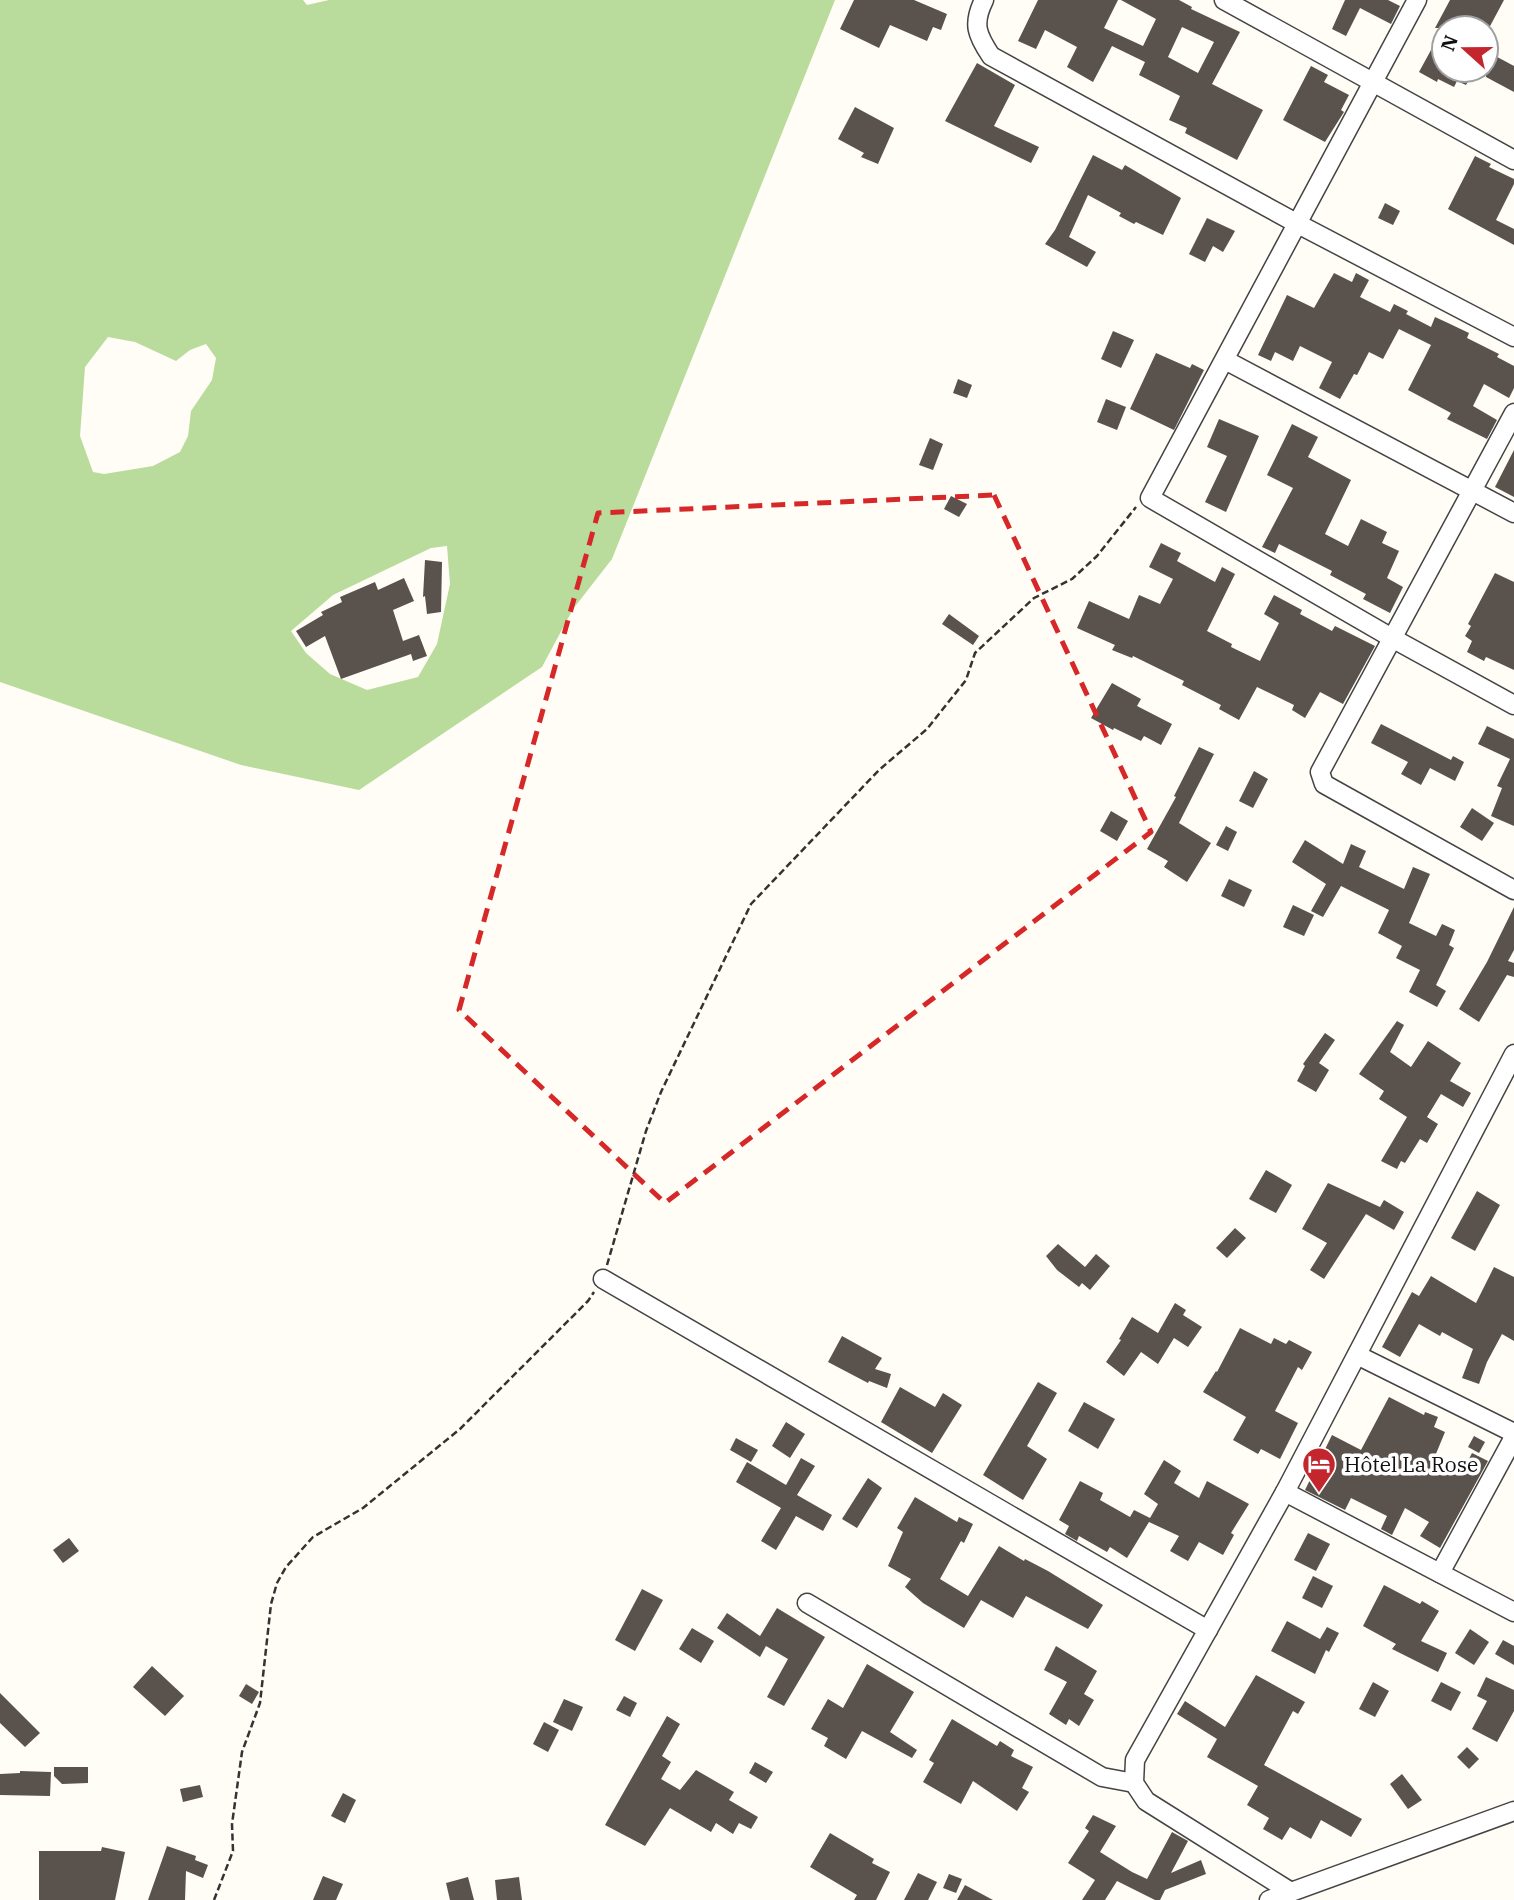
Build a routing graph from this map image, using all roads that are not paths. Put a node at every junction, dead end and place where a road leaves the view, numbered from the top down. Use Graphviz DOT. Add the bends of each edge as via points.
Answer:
graph roads {
  1 [pos="984,0"];
  2 [pos="1223,0"];
  3 [pos="1417,0"];
  4 [pos="1373,82"];
  5 [pos="1514,160"];
  6 [pos="1298,223"];
  7 [pos="1514,337"];
  8 [pos="1225,360"];
  9 [pos="1514,413"];
  10 [pos="1472,491"];
  11 [pos="1514,513"];
  12 [pos="1392,638"];
  13 [pos="1514,705"];
  14 [pos="1514,890"];
  15 [pos="1514,1054"];
  16 [pos="1508,1081"];
  17 [pos="603,1279"];
  18 [pos="1357,1354"];
  19 [pos="1514,1435"];
  20 [pos="1285,1492"];
  21 [pos="1440,1573"];
  22 [pos="807,1603"];
  23 [pos="1514,1612"];
  24 [pos="1208,1630"];
  25 [pos="1134,1783"];
  26 [pos="1514,1811"];
  27 [pos="1291,1892"];
  28 [pos="1269,1900"];
  1 -- 6 [label="street" via="977,13 978,36 991,56"];
  2 -- 4 [label="street"];
  3 -- 4 [label="street"];
  4 -- 5 [label="street"];
  4 -- 6 [label="street"];
  6 -- 7 [label="street"];
  6 -- 8 [label="street"];
  8 -- 10 [label="street"];
  8 -- 12 [label="street" via="1150,498"];
  9 -- 10 [label="street"];
  10 -- 11 [label="street"];
  10 -- 12 [label="street"];
  12 -- 13 [label="street"];
  12 -- 14 [label="street" via="1320,778"];
  15 -- 16 [label="street"];
  16 -- 18 [label="street"];
  17 -- 24 [label="street"];
  18 -- 19 [label="street"];
  18 -- 20 [label="street"];
  19 -- 21 [label="street"];
  20 -- 21 [label="street"];
  20 -- 24 [label="street"];
  21 -- 23 [label="street"];
  22 -- 25 [label="street" via="1102,1777"];
  24 -- 25 [label="street" via="1135,1760"];
  25 -- 27 [label="street" via="1146,1801"];
  26 -- 27 [label="street"];
  27 -- 28 [label="street"];
}
